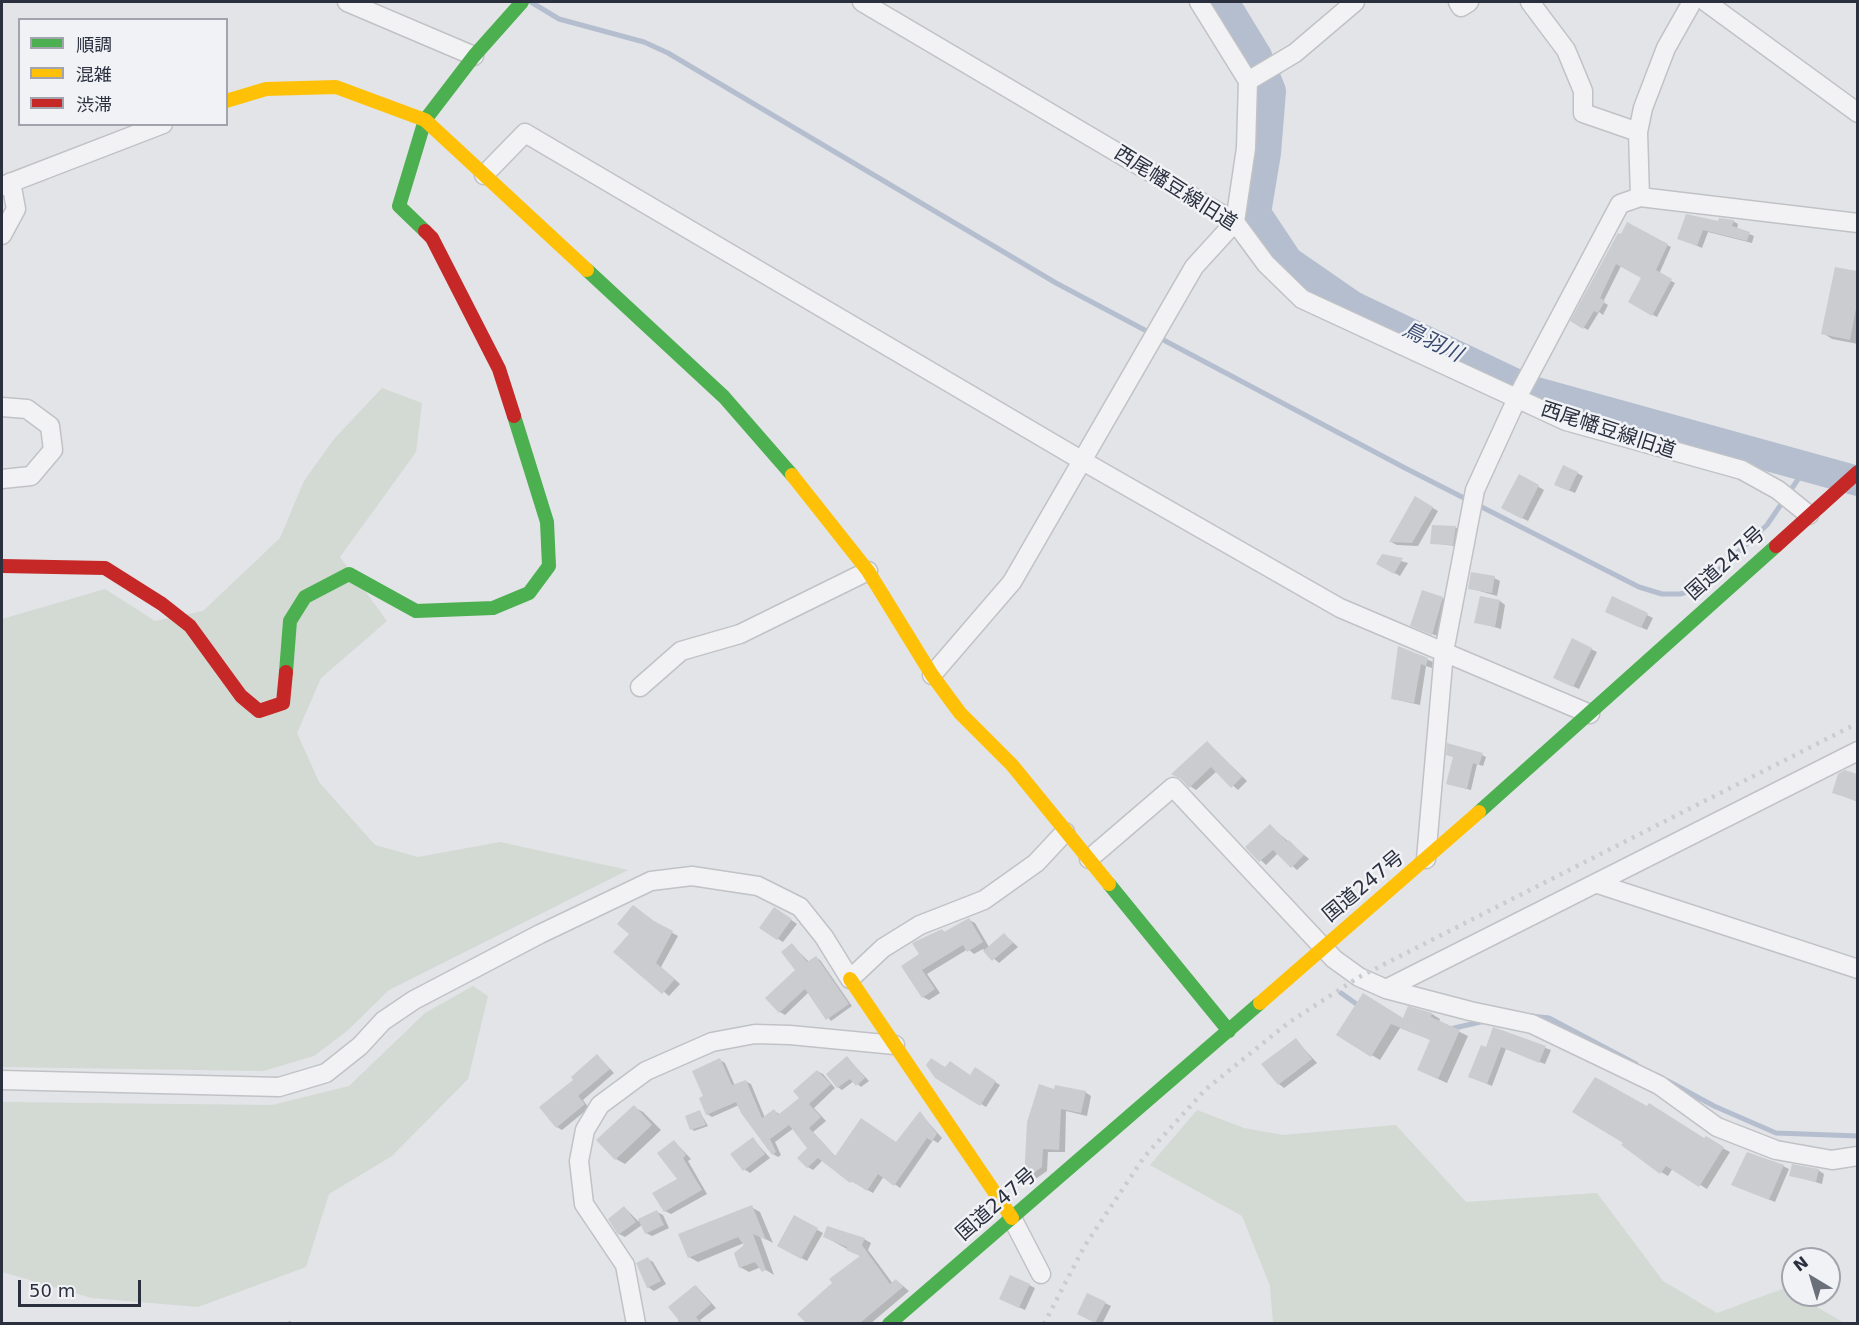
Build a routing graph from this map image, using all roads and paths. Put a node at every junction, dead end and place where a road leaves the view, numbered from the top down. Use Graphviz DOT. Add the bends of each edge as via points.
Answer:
graph roads {
  1 [pos="347,2"];
  2 [pos="862,2"];
  3 [pos="1199,2"];
  4 [pos="1355,2"];
  5 [pos="1458,2"];
  6 [pos="1469,2"];
  7 [pos="1530,2"];
  8 [pos="1692,2"];
  9 [pos="1706,2"];
  10 [pos="520,4"];
  11 [pos="474,56"];
  12 [pos="1249,81"];
  13 [pos="228,100"];
  14 [pos="1857,113"];
  15 [pos="425,120"];
  16 [pos="158,126"];
  17 [pos="1638,132"];
  18 [pos="484,175"];
  19 [pos="6,184"];
  20 [pos="1640,197"];
  21 [pos="1234,222"];
  22 [pos="1857,223"];
  23 [pos="2,235"];
  24 [pos="1521,392"];
  25 [pos="2,407"];
  26 [pos="1081,460"];
  27 [pos="1857,472"];
  28 [pos="2,479"];
  29 [pos="1802,510"];
  30 [pos="2,566"];
  31 [pos="868,571"];
  32 [pos="1444,652"];
  33 [pos="932,675"];
  34 [pos="640,687"];
  35 [pos="1590,714"];
  36 [pos="1857,751"];
  37 [pos="1065,832"];
  38 [pos="1089,859"];
  39 [pos="1426,860"];
  40 [pos="1598,884"];
  41 [pos="1324,947"];
  42 [pos="1857,969"];
  43 [pos="850,979"];
  44 [pos="1386,989"];
  45 [pos="1229,1030"];
  46 [pos="895,1045"];
  47 [pos="2,1080"];
  48 [pos="1857,1156"];
  49 [pos="1012,1218"];
  50 [pos="1041,1274"];
  51 [pos="636,1323"];
  52 [pos="889,1323"];
  1 -- 11 [label="street"];
  2 -- 21 [label="street, 西尾幡豆線旧道"];
  3 -- 12 [label="street"];
  4 -- 12 [label="street" via="1295,53"];
  5 -- 6 [label="street" via="1461,7"];
  7 -- 17 [label="street" via="1566,50 1583,91 1583,113"];
  8 -- 17 [label="street" via="1666,48"];
  9 -- 14 [label="street"];
  10 -- 11 [label="main road"];
  11 -- 15 [label="main road"];
  12 -- 21 [label="street" via="1246,148"];
  13 -- 15 [label="main road" via="266,89 336,87"];
  15 -- 18 [label="main road"];
  15 -- 30 [label="main road" via="399,206 432,238 499,369 547,522 549,566 530,593 493,608 416,611 350,574 305,597 290,621 283,703 259,711 242,696 190,626 105,568"];
  16 -- 19 [label="street"];
  17 -- 20 [label="street"];
  18 -- 26 [label="street" via="525,133"];
  18 -- 31 [label="main road" via="724,397 766,443"];
  19 -- 23 [label="street" via="16,209"];
  20 -- 22 [label="street"];
  20 -- 24 [label="street" via="1620,204"];
  21 -- 24 [label="street, 西尾幡豆線旧道" via="1266,264 1302,299"];
  21 -- 26 [label="street" via="1194,267"];
  24 -- 29 [label="street, 西尾幡豆線旧道" via="1566,421 1742,470 1778,490"];
  24 -- 32 [label="street" via="1475,490"];
  25 -- 28 [label="street" via="27,409 50,426 53,450 31,476"];
  26 -- 32 [label="street" via="1340,608"];
  26 -- 33 [label="street" via="1012,582"];
  27 -- 29 [label="main road, 国道247号" via="1835,493"];
  29 -- 35 [label="main road, 国道247号"];
  31 -- 33 [label="main road"];
  31 -- 34 [label="street" via="740,634 681,651"];
  32 -- 35 [label="street"];
  32 -- 39 [label="street"];
  33 -- 37 [label="main road" via="960,713 1012,765"];
  35 -- 39 [label="main road, 国道247号"];
  36 -- 40 [label="street"];
  37 -- 38 [label="main road"];
  37 -- 43 [label="street" via="1036,863 984,900 920,925 882,948"];
  38 -- 41 [label="street" via="1173,787"];
  38 -- 45 [label="main road"];
  39 -- 41 [label="main road, 国道247号"];
  40 -- 42 [label="street"];
  40 -- 44 [label="street"];
  41 -- 44 [label="street" via="1359,977"];
  41 -- 45 [label="main road, 国道247号"];
  43 -- 46 [label="main road"];
  43 -- 47 [label="street" via="800,907 758,886 692,876 651,882 540,934 414,1000 382,1021 360,1046 326,1073 279,1087"];
  44 -- 48 [label="street" via="1532,1024 1659,1085 1717,1127 1776,1150 1832,1160"];
  45 -- 49 [label="main road, 国道247号"];
  46 -- 49 [label="main road"];
  46 -- 51 [label="street" via="755,1034 712,1042 646,1071 600,1105 585,1130 579,1161 584,1204 625,1265"];
  49 -- 50 [label="street"];
  49 -- 52 [label="main road, 国道247号"];
}
